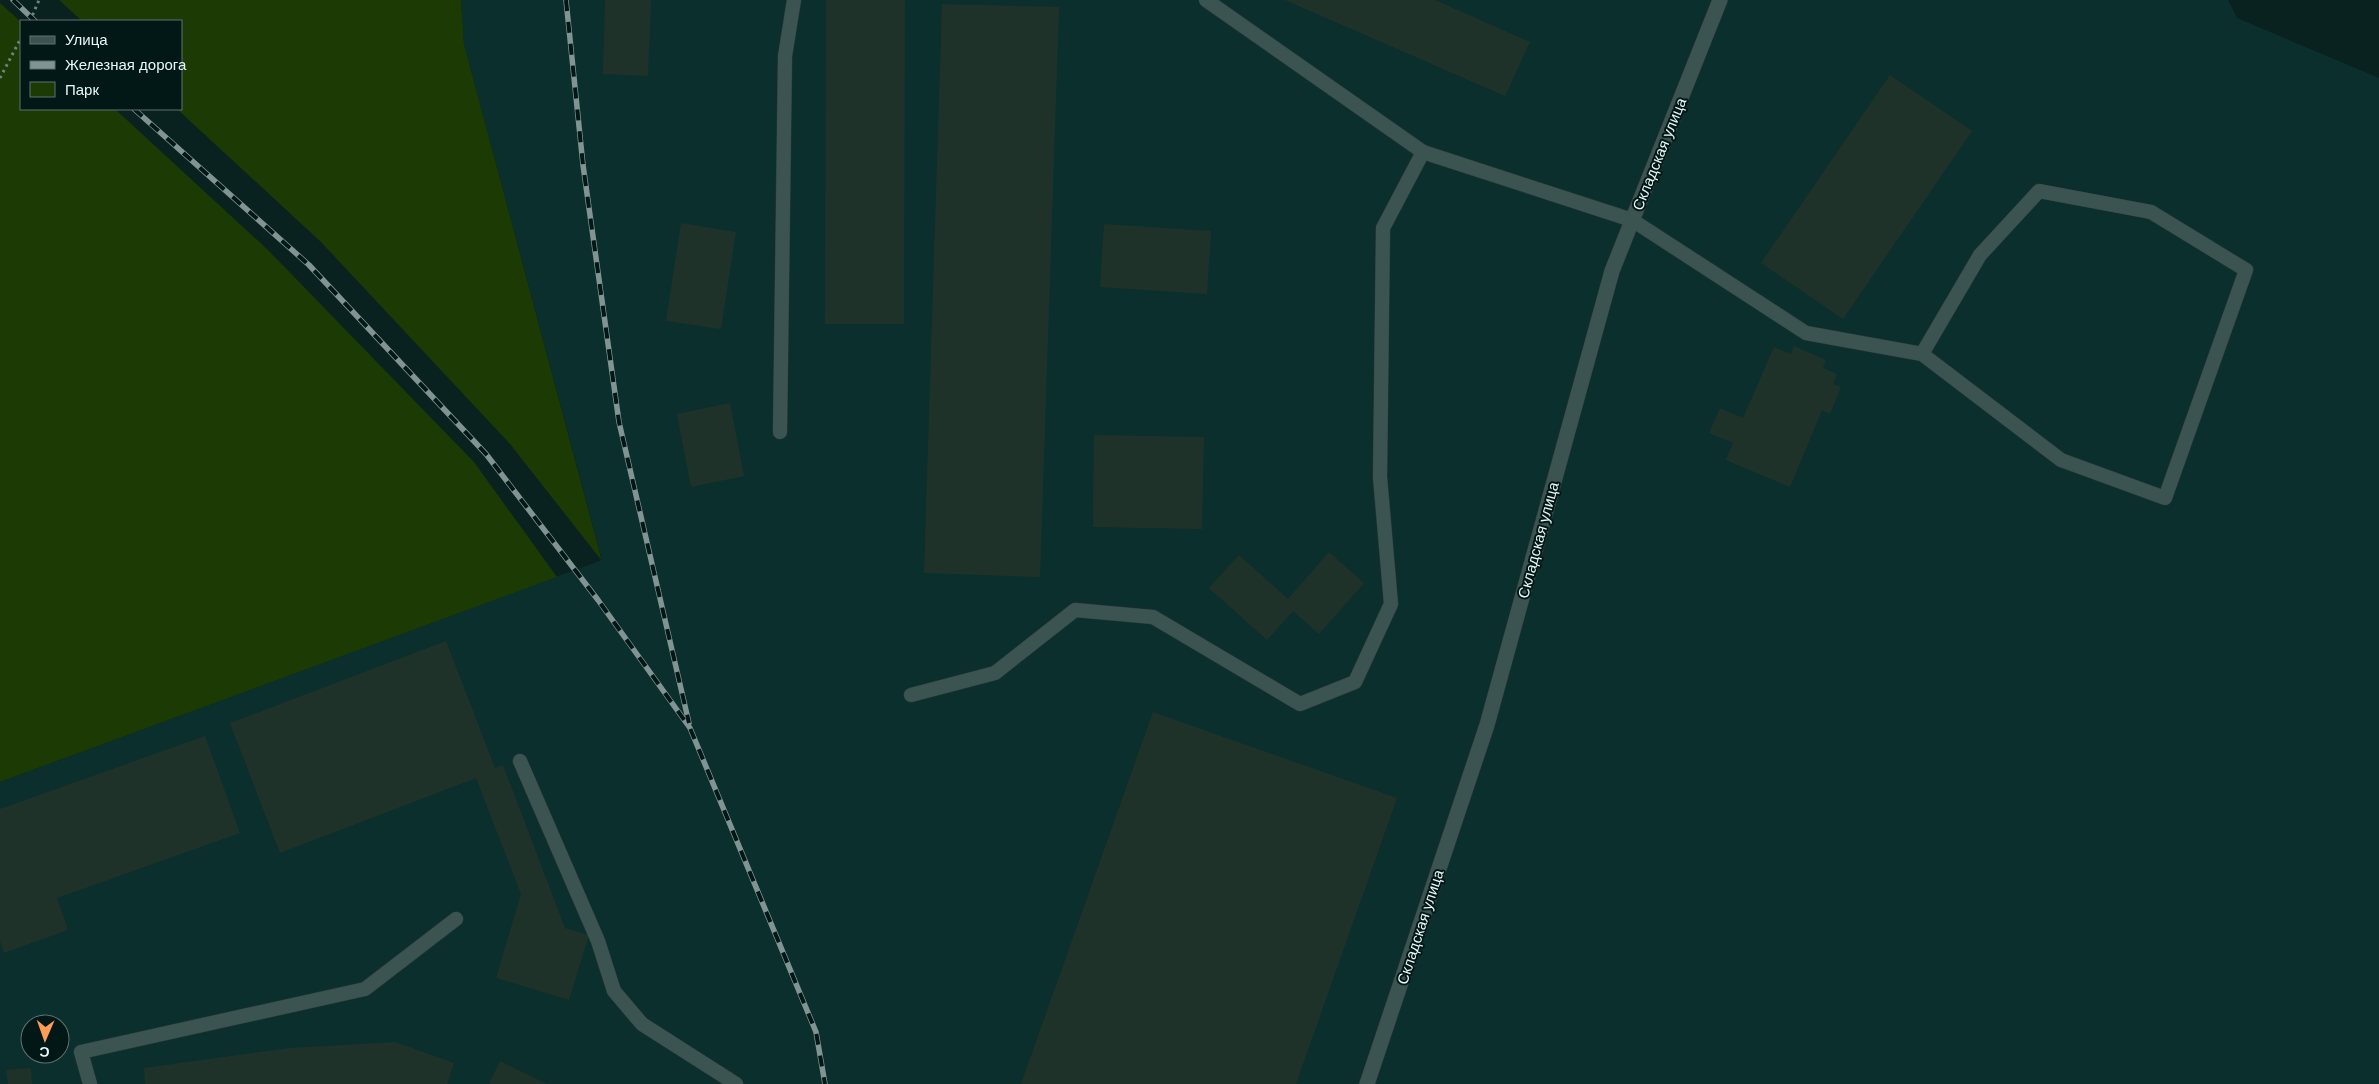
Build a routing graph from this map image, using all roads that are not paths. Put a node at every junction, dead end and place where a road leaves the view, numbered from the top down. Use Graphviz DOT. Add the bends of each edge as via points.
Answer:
graph roads {
  1 [pos="794,0"];
  2 [pos="1206,0"];
  3 [pos="1720,0"];
  4 [pos="1423,152"];
  5 [pos="1632,220"];
  6 [pos="1922,354"];
  7 [pos="780,432"];
  8 [pos="910,695"];
  9 [pos="520,761"];
  10 [pos="456,919"];
  11 [pos="90,1084"];
  12 [pos="736,1084"];
  13 [pos="1367,1084"];
  1 -- 7 [label="lane" via="784,56"];
  2 -- 4 [label="lane"];
  3 -- 5 [label="street, Складская улица"];
  4 -- 5 [label="lane"];
  4 -- 8 [label="lane" via="1383,228 1380,477 1391,604 1355,682 1300,704 1153,617 1075,610 995,673"];
  5 -- 6 [label="lane" via="1806,332"];
  5 -- 13 [label="street, Складская улица" via="1612,270 1487,725"];
  6 -- 6 [label="lane" via="2061,460 2164,498 2246,270 2151,212 2039,191 1980,255"];
  9 -- 12 [label="lane" via="598,941 614,991 642,1024"];
  10 -- 11 [label="lane" via="365,988 81,1052"];
}
